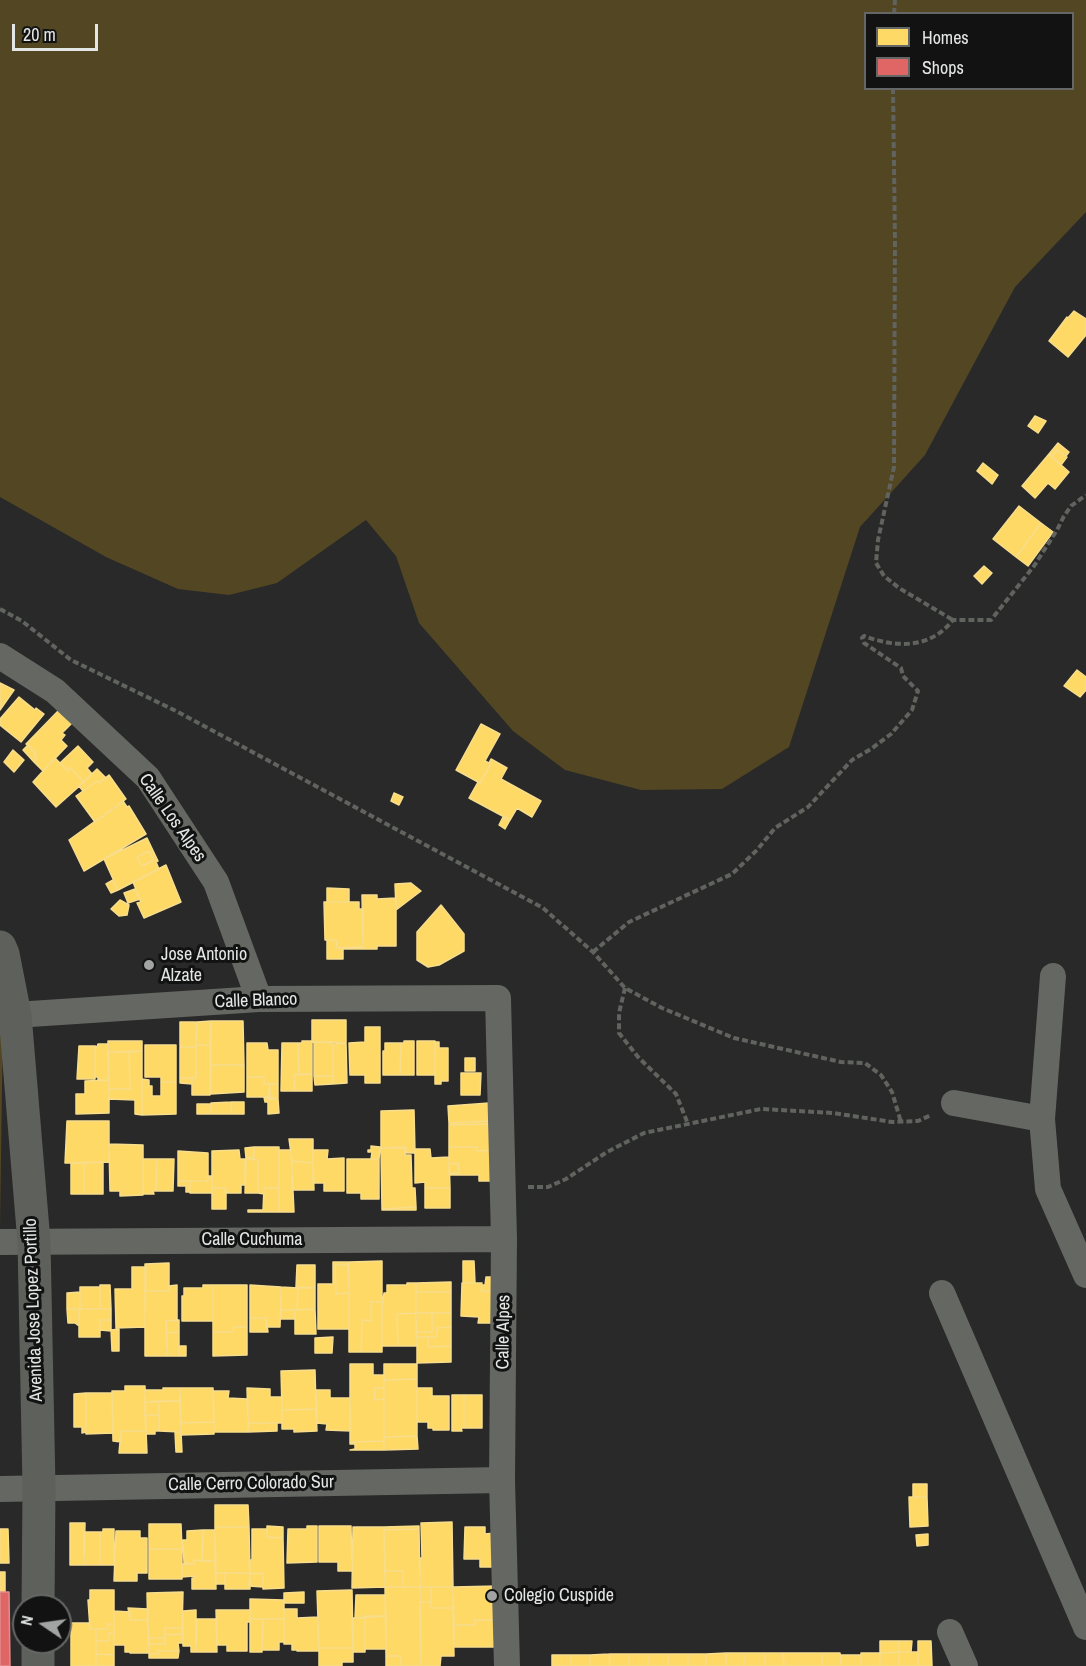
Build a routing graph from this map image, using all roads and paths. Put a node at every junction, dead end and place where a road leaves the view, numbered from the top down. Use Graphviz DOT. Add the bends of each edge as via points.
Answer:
graph roads {
  1 [pos="893,90"];
  2 [pos="1086,495"];
  3 [pos="0,609"];
  4 [pos="954,620"];
  5 [pos="0,656"];
  6 [pos="0,947"];
  7 [pos="593,952"];
  8 [pos="1053,975"];
  9 [pos="625,988"];
  10 [pos="498,998"];
  11 [pos="259,999"];
  12 [pos="15,1015"];
  13 [pos="945,1107"];
  14 [pos="1042,1119"];
  15 [pos="901,1122"];
  16 [pos="688,1124"];
  17 [pos="503,1188"];
  18 [pos="504,1239"];
  19 [pos="0,1242"];
  20 [pos="34,1242"];
  21 [pos="1086,1275"];
  22 [pos="942,1293"];
  23 [pos="502,1480"];
  24 [pos="39,1487"];
  25 [pos="0,1490"];
  26 [pos="38,1594"];
  27 [pos="1086,1627"];
  28 [pos="950,1632"];
  29 [pos="507,1666"];
  30 [pos="965,1666"];
  1 -- 4 [label="path" via="894,467 876,563 899,588"];
  2 -- 4 [label="path" via="1071,506 1034,566 991,620"];
  3 -- 7 [label="path" via="22,621 71,660 176,711 543,908"];
  4 -- 7 [label="path" via="944,631 922,642 879,641 864,636 864,643 901,668 903,676 918,691 912,710 891,734 852,760 808,807 775,828 732,874 629,922"];
  5 -- 11 [label="street, Calle Los Alpes" via="55,691 148,778 216,882"];
  6 -- 12 [label="street, Avenida Jose Lopez Portillo"];
  7 -- 9 [label="path"];
  8 -- 14 [label="street"];
  9 -- 15 [label="path" via="734,1038 841,1062 865,1063 881,1075 892,1092"];
  9 -- 16 [label="path" via="619,1033 676,1094"];
  10 -- 11 [label="street, Calle Blanco"];
  10 -- 17 [label="street, Calle Alpes"];
  11 -- 12 [label="street, Calle Blanco"];
  12 -- 20 [label="street, Avenida Jose Lopez Portillo"];
  13 -- 14 [label="street"];
  13 -- 15 [label="path" via="918,1121"];
  14 -- 21 [label="street" via="1048,1189"];
  15 -- 16 [label="path" via="833,1113 761,1110"];
  16 -- 17 [label="path" via="644,1133 548,1187"];
  17 -- 18 [label="street, Calle Alpes"];
  18 -- 20 [label="street, Calle Cuchuma"];
  18 -- 23 [label="street, Calle Alpes"];
  19 -- 20 [label="street, Calle Cuchuma"];
  20 -- 24 [label="street, Avenida Jose Lopez Portillo"];
  22 -- 27 [label="street"];
  23 -- 24 [label="street, Calle Cerro Colorado Sur"];
  23 -- 29 [label="street, Calle Alpes"];
  24 -- 25 [label="street, Calle Cerro Colorado Sur"];
  24 -- 26 [label="street, Avenida Jose Lopez Portillo"];
  28 -- 30 [label="street"];
}
